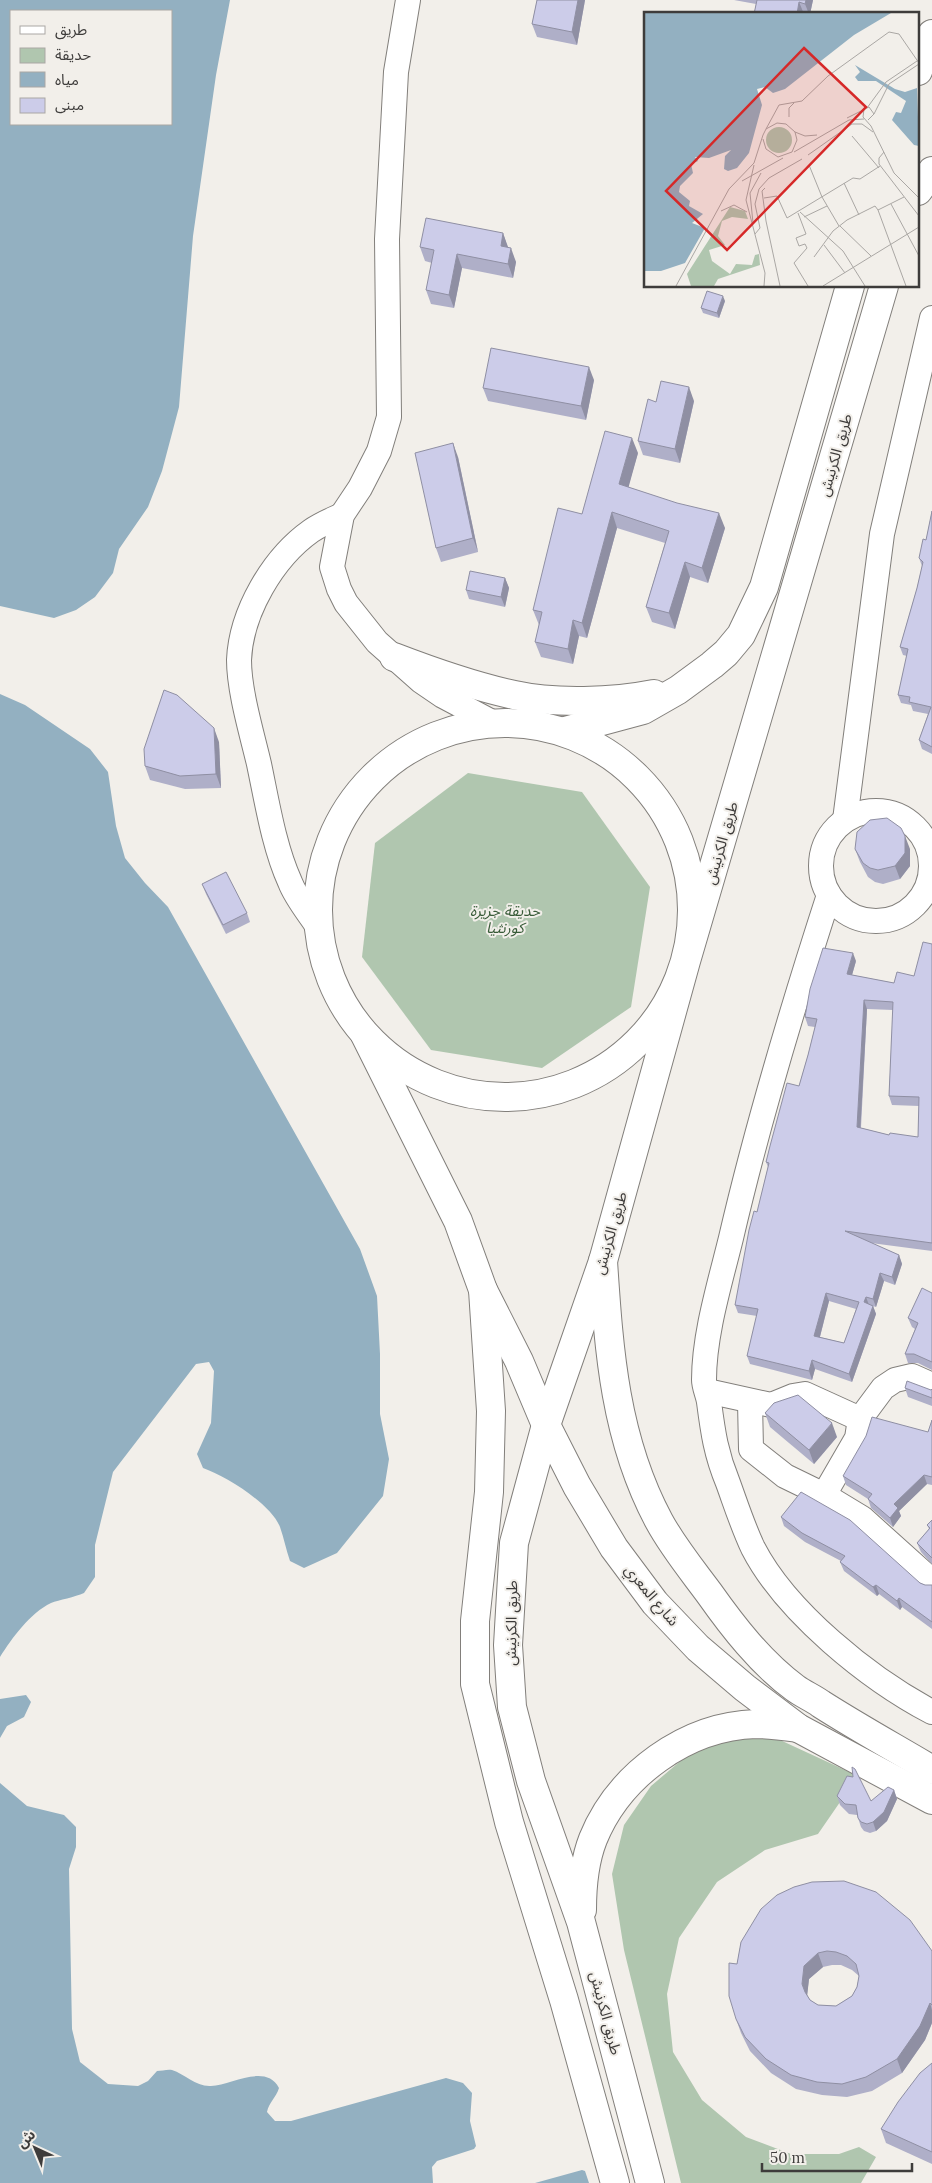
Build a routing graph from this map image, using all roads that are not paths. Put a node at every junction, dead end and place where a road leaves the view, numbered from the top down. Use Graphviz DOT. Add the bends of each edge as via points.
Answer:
graph roads {
  1 [pos="408,0"];
  2 [pos="932,34"];
  3 [pos="920,66"];
  4 [pos="932,171"];
  5 [pos="920,188"];
  6 [pos="849,288"];
  7 [pos="883,288"];
  8 [pos="932,318"];
  9 [pos="342,515"];
  10 [pos="286,553"];
  11 [pos="332,567"];
  12 [pos="394,657"];
  13 [pos="678,690"];
  14 [pos="492,722"];
  15 [pos="565,731"];
  16 [pos="845,820"];
  17 [pos="930,887"];
  18 [pos="829,895"];
  19 [pos="318,927"];
  20 [pos="686,961"];
  21 [pos="365,1035"];
  22 [pos="604,1261"];
  23 [pos="483,1290"];
  24 [pos="932,1385"];
  25 [pos="707,1391"];
  26 [pos="750,1402"];
  27 [pos="860,1419"];
  28 [pos="546,1425"];
  29 [pos="751,1449"];
  30 [pos="720,1462"];
  31 [pos="824,1495"];
  32 [pos="932,1581"];
  33 [pos="932,1712"];
  34 [pos="798,1728"];
  35 [pos="932,1770"];
  36 [pos="932,1800"];
  37 [pos="581,1922"];
  38 [pos="615,2183"];
  39 [pos="650,2183"];
  1 -- 9 [label="street" via="396,72 387,239 389,417 379,451"];
  2 -- 3 [label="main road"];
  4 -- 5 [label="main road"];
  6 -- 13 [label="main road, طريق الكرنيش" via="764,588 741,635 726,653"];
  7 -- 20 [label="main road, طريق الكرنيش"];
  8 -- 16 [label="street" via="882,534"];
  9 -- 10 [label="street" via="312,530"];
  9 -- 11 [label="street"];
  10 -- 11 [label="street" via="310,547 325,555"];
  10 -- 19 [label="street" via="250,613 240,645 241,677 266,798 290,883"];
  11 -- 12 [label="street" via="346,603"];
  12 -- 13 [label="main road" via="454,679 516,696 572,701 645,696"];
  12 -- 14 [label="street" via="443,696"];
  13 -- 15 [label="main road, طريق الكرنيش" via="642,710"];
  14 -- 15 [label="main road"];
  14 -- 19 [label="main road" via="460,728 429,739 400,755 353,801 336,830 324,861 318,894"];
  15 -- 20 [label="main road" via="608,752 644,783 672,822 689,866 693,904"];
  16 -- 17 [label="street" via="856,814 883,811 912,823 930,852"];
  16 -- 18 [label="street" via="827,840 822,853 823,882"];
  17 -- 18 [label="street" via="904,914 887,920 870,921 853,916"];
  18 -- 25 [label="street" via="772,1076 739,1203 708,1342 704,1382"];
  19 -- 21 [label="main road" via="326,966 342,1002"];
  20 -- 21 [label="main road" via="671,998 648,1031 619,1059 585,1080 547,1093 507,1098 460,1091 429,1082 394,1062"];
  20 -- 22 [label="main road, طريق الكرنيش"];
  21 -- 23 [label="main road" via="458,1221"];
  22 -- 28 [label="main road, طريق الكرنيش"];
  22 -- 35 [label="main road" via="609,1349 620,1417 630,1454 659,1522 721,1610 767,1663 796,1688"];
  23 -- 28 [label="main road, شارع المعري" via="520,1362"];
  23 -- 38 [label="main road" via="491,1420 490,1492 475,1620 475,1684 509,1822 564,2000"];
  24 -- 27 [label="street" via="912,1376 895,1380 883,1388"];
  25 -- 26 [label="street"];
  25 -- 30 [label="street" via="715,1450"];
  26 -- 27 [label="street" via="771,1405 805,1394"];
  26 -- 29 [label="street"];
  27 -- 31 [label="street" via="857,1438"];
  28 -- 34 [label="main road, شارع المعري" via="614,1548 655,1603 698,1648"];
  28 -- 37 [label="main road, طريق الكرنيش" via="514,1543 508,1645 512,1707 531,1781"];
  29 -- 30 [label="street"];
  29 -- 31 [label="street" via="785,1476"];
  30 -- 33 [label="street" via="754,1548 796,1608 848,1655 910,1701"];
  31 -- 32 [label="street" via="862,1518"];
  34 -- 36 [label="main road, شارع المعري"];
  34 -- 37 [label="main road" via="756,1724 714,1731 676,1746 641,1771 613,1802 594,1839 583,1880"];
  37 -- 39 [label="main road, طريق الكرنيش"];
}
